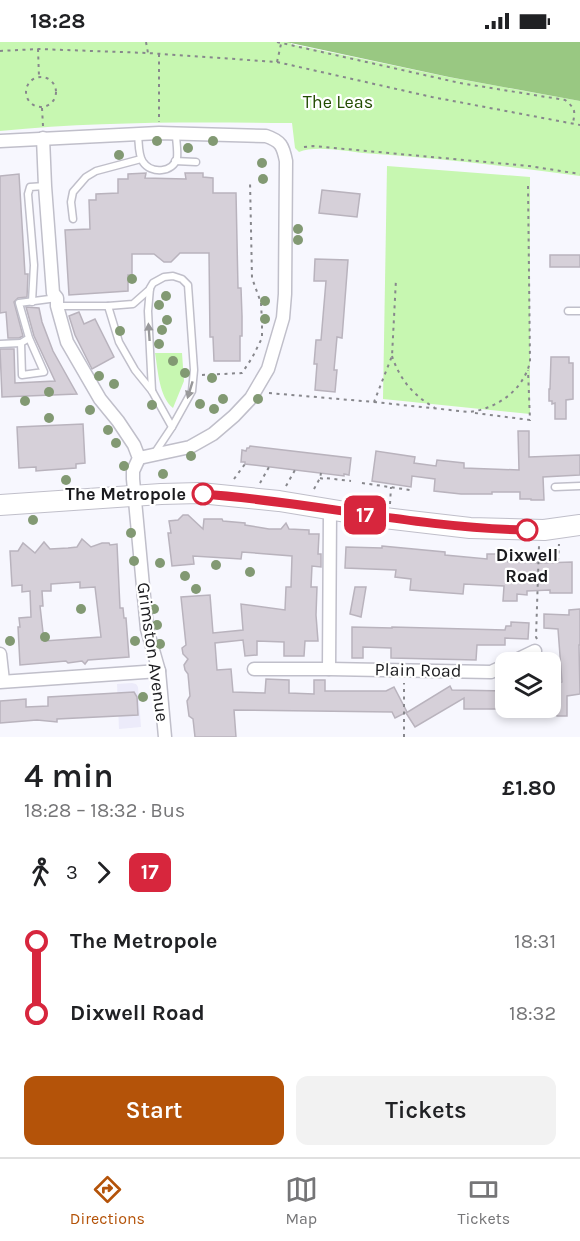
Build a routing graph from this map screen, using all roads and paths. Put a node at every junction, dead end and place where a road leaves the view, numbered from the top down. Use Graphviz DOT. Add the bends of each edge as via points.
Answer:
graph roads {
  1 [pos="146,42"];
  2 [pos="279,43"];
  3 [pos="38,49"];
  4 [pos="0,51"];
  5 [pos="148,53"];
  6 [pos="159,54"];
  7 [pos="277,62"];
  8 [pos="39,77"];
  9 [pos="42,107"];
  10 [pos="573,123"];
  11 [pos="580,125"];
  12 [pos="138,134"];
  13 [pos="159,134"];
  14 [pos="176,134"];
  15 [pos="43,138"];
  16 [pos="0,141"];
  17 [pos="304,147"];
  18 [pos="141,159"];
  19 [pos="175,161"];
  20 [pos="196,162"];
  21 [pos="580,174"];
  22 [pos="250,181"];
  23 [pos="528,185"];
  24 [pos="45,186"];
  25 [pos="73,219"];
  26 [pos="396,279"];
  27 [pos="150,288"];
  28 [pos="32,302"];
  29 [pos="57,302"];
  30 [pos="108,306"];
  31 [pos="568,311"];
  32 [pos="580,311"];
  33 [pos="29,338"];
  34 [pos="21,343"];
  35 [pos="0,344"];
  36 [pos="392,356"];
  37 [pos="528,369"];
  38 [pos="193,376"];
  39 [pos="152,391"];
  40 [pos="267,392"];
  41 [pos="374,402"];
  42 [pos="435,408"];
  43 [pos="469,412"];
  44 [pos="172,427"];
  45 [pos="153,456"];
  46 [pos="139,458"];
  47 [pos="245,464"];
  48 [pos="269,467"];
  49 [pos="295,470"];
  50 [pos="321,473"];
  51 [pos="321,478"];
  52 [pos="351,481"];
  53 [pos="233,482"];
  54 [pos="362,483"];
  55 [pos="259,484"];
  56 [pos="580,486"];
  57 [pos="392,487"];
  58 [pos="555,487"];
  59 [pos="285,488"];
  60 [pos="410,490"];
  61 [pos="311,492"];
  62 [pos="135,496"];
  63 [pos="0,505"];
  64 [pos="389,506"];
  65 [pos="330,510"];
  66 [pos="580,525"];
  67 [pos="539,544"];
  68 [pos="559,544"];
  69 [pos="558,561"];
  70 [pos="538,649"];
  71 [pos="532,652"];
  72 [pos="0,654"];
  73 [pos="254,669"];
  74 [pos="329,669"];
  75 [pos="495,670"];
  76 [pos="159,671"];
  77 [pos="404,680"];
  78 [pos="2,681"];
  79 [pos="165,737"];
  80 [pos="404,737"];
  1 -- 5 [label="path"];
  2 -- 7 [label="path"];
  2 -- 10 [label="path" via="460,83 565,100 575,112"];
  3 -- 4 [label="path"];
  3 -- 5 [label="path"];
  3 -- 8 [label="path"];
  5 -- 6 [label="path"];
  6 -- 7 [label="path"];
  6 -- 13 [label="path"];
  7 -- 10 [label="path"];
  8 -- 9 [label="path" via="30,82 26,95 32,104"];
  8 -- 9 [label="path" via="49,80 55,89 52,101"];
  9 -- 15 [label="path"];
  10 -- 11 [label="path"];
  12 -- 13 [label="street"];
  12 -- 15 [label="street"];
  12 -- 18 [label="lane"];
  13 -- 14 [label="street"];
  14 -- 19 [label="lane"];
  14 -- 45 [label="street" via="266,136 281,143 286,161 285,294 283,318 268,369 251,398 213,434 190,447"];
  15 -- 16 [label="street"];
  15 -- 24 [label="street"];
  17 -- 21 [label="path"];
  18 -- 19 [label="lane" via="145,166 162,171"];
  18 -- 25 [label="lane" via="86,177 72,192"];
  19 -- 20 [label="lane"];
  22 -- 38 [label="path" via="252,278 261,303 262,338 242,373"];
  23 -- 37 [label="path"];
  24 -- 28 [label="lane" via="30,187 28,194 34,265"];
  24 -- 29 [label="street" via="53,293"];
  26 -- 36 [label="path"];
  27 -- 30 [label="lane" via="133,304"];
  27 -- 38 [label="lane" via="164,277 173,276 188,285"];
  39 -- 27 [label="lane, one-way"];
  28 -- 29 [label="lane"];
  28 -- 33 [label="lane" via="19,303"];
  29 -- 30 [label="lane"];
  29 -- 46 [label="street" via="67,342"];
  30 -- 39 [label="lane" via="119,342"];
  31 -- 32 [label="lane"];
  33 -- 34 [label="lane"];
  33 -- 34 [label="lane" via="44,372 22,375"];
  34 -- 35 [label="lane"];
  36 -- 41 [label="path"];
  36 -- 42 [label="path" via="397,371 414,393"];
  37 -- 43 [label="path" via="511,395 494,406"];
  37 -- 43 [label="path" via="530,420"];
  38 -- 44 [label="lane, one-way" via="192,391"];
  39 -- 44 [label="lane"];
  40 -- 41 [label="path"];
  41 -- 42 [label="path"];
  42 -- 43 [label="path"];
  44 -- 45 [label="lane"];
  45 -- 46 [label="street"];
  46 -- 62 [label="street, Grimston Avenue" via="133,471"];
  47 -- 53 [label="path"];
  48 -- 55 [label="path"];
  49 -- 59 [label="path"];
  50 -- 51 [label="path"];
  51 -- 52 [label="path"];
  51 -- 61 [label="path"];
  54 -- 57 [label="path"];
  56 -- 58 [label="lane"];
  57 -- 60 [label="path"];
  57 -- 64 [label="path"];
  62 -- 63 [label="highway"];
  62 -- 65 [label="highway" via="211,494"];
  62 -- 76 [label="street, Grimston Avenue" via="147,629"];
  65 -- 66 [label="highway" via="488,529 544,530"];
  65 -- 74 [label="street"];
  67 -- 70 [label="path"];
  68 -- 69 [label="path"];
  70 -- 71 [label="street"];
  72 -- 78 [label="street"];
  73 -- 74 [label="street, Plain Road"];
  74 -- 75 [label="street, Plain Road"];
  76 -- 78 [label="street"];
  76 -- 79 [label="street, Grimston Avenue"];
  77 -- 80 [label="path"];
}
